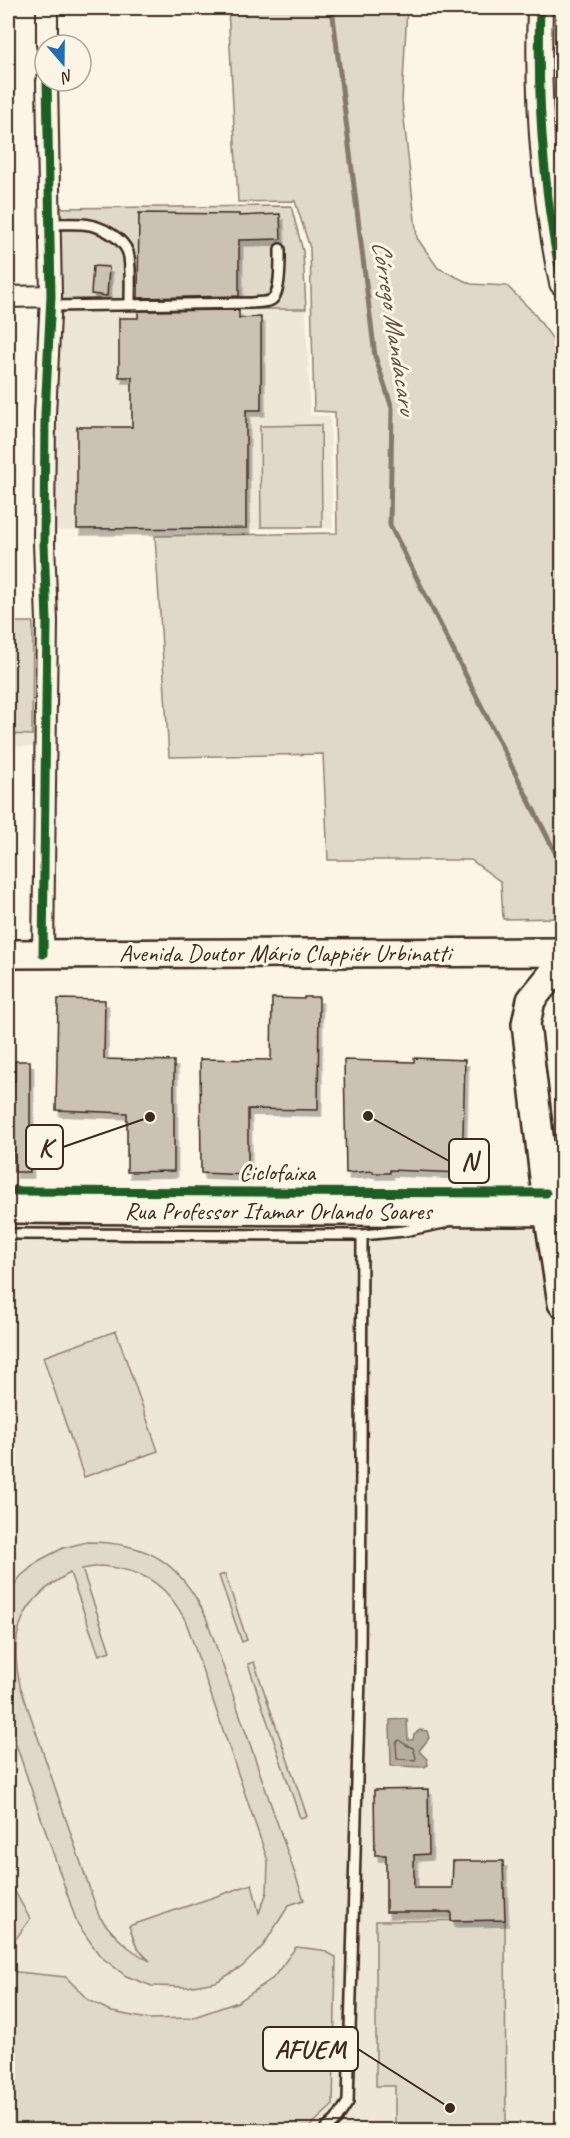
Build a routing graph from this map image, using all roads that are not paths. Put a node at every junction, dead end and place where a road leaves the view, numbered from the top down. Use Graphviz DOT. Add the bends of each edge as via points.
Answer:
graph roads {
  1 [pos="47,8"];
  2 [pos="540,8"];
  3 [pos="47,33"];
  4 [pos="47,93"];
  5 [pos="51,224"];
  6 [pos="280,249"];
  7 [pos="562,283"];
  8 [pos="8,297"];
  9 [pos="51,301"];
  10 [pos="130,304"];
  11 [pos="562,952"];
  12 [pos="8,954"];
  13 [pos="43,954"];
  14 [pos="562,962"];
  15 [pos="8,1209"];
  16 [pos="556,1211"];
  17 [pos="515,1212"];
  18 [pos="8,1234"];
  19 [pos="362,1235"];
  20 [pos="562,1303"];
  21 [pos="325,2130"];
  1 -- 3 [label="street"];
  2 -- 7 [label="street" via="542,153"];
  4 -- 5 [label="street"];
  5 -- 9 [label="street"];
  5 -- 10 [label="lane" via="87,223 121,241 129,257"];
  6 -- 10 [label="lane" via="278,286 272,300"];
  8 -- 9 [label="street"];
  9 -- 10 [label="lane"];
  9 -- 13 [label="street" via="45,414"];
  11 -- 13 [label="main road, Avenida Doutor Mário Clappiér Urbinatti"];
  12 -- 13 [label="main road, Avenida Doutor Mário Clappiér Urbinatti"];
  14 -- 16 [label="main road" via="531,1000 526,1024"];
  15 -- 17 [label="main road, Rua Professor Itamar Orlando Soares"];
  16 -- 17 [label="main road, Rua Professor Itamar Orlando Soares"];
  16 -- 20 [label="main road"];
  17 -- 19 [label="lane"];
  18 -- 19 [label="lane"];
  19 -- 21 [label="lane" via="360,1675 348,2102"];
}
